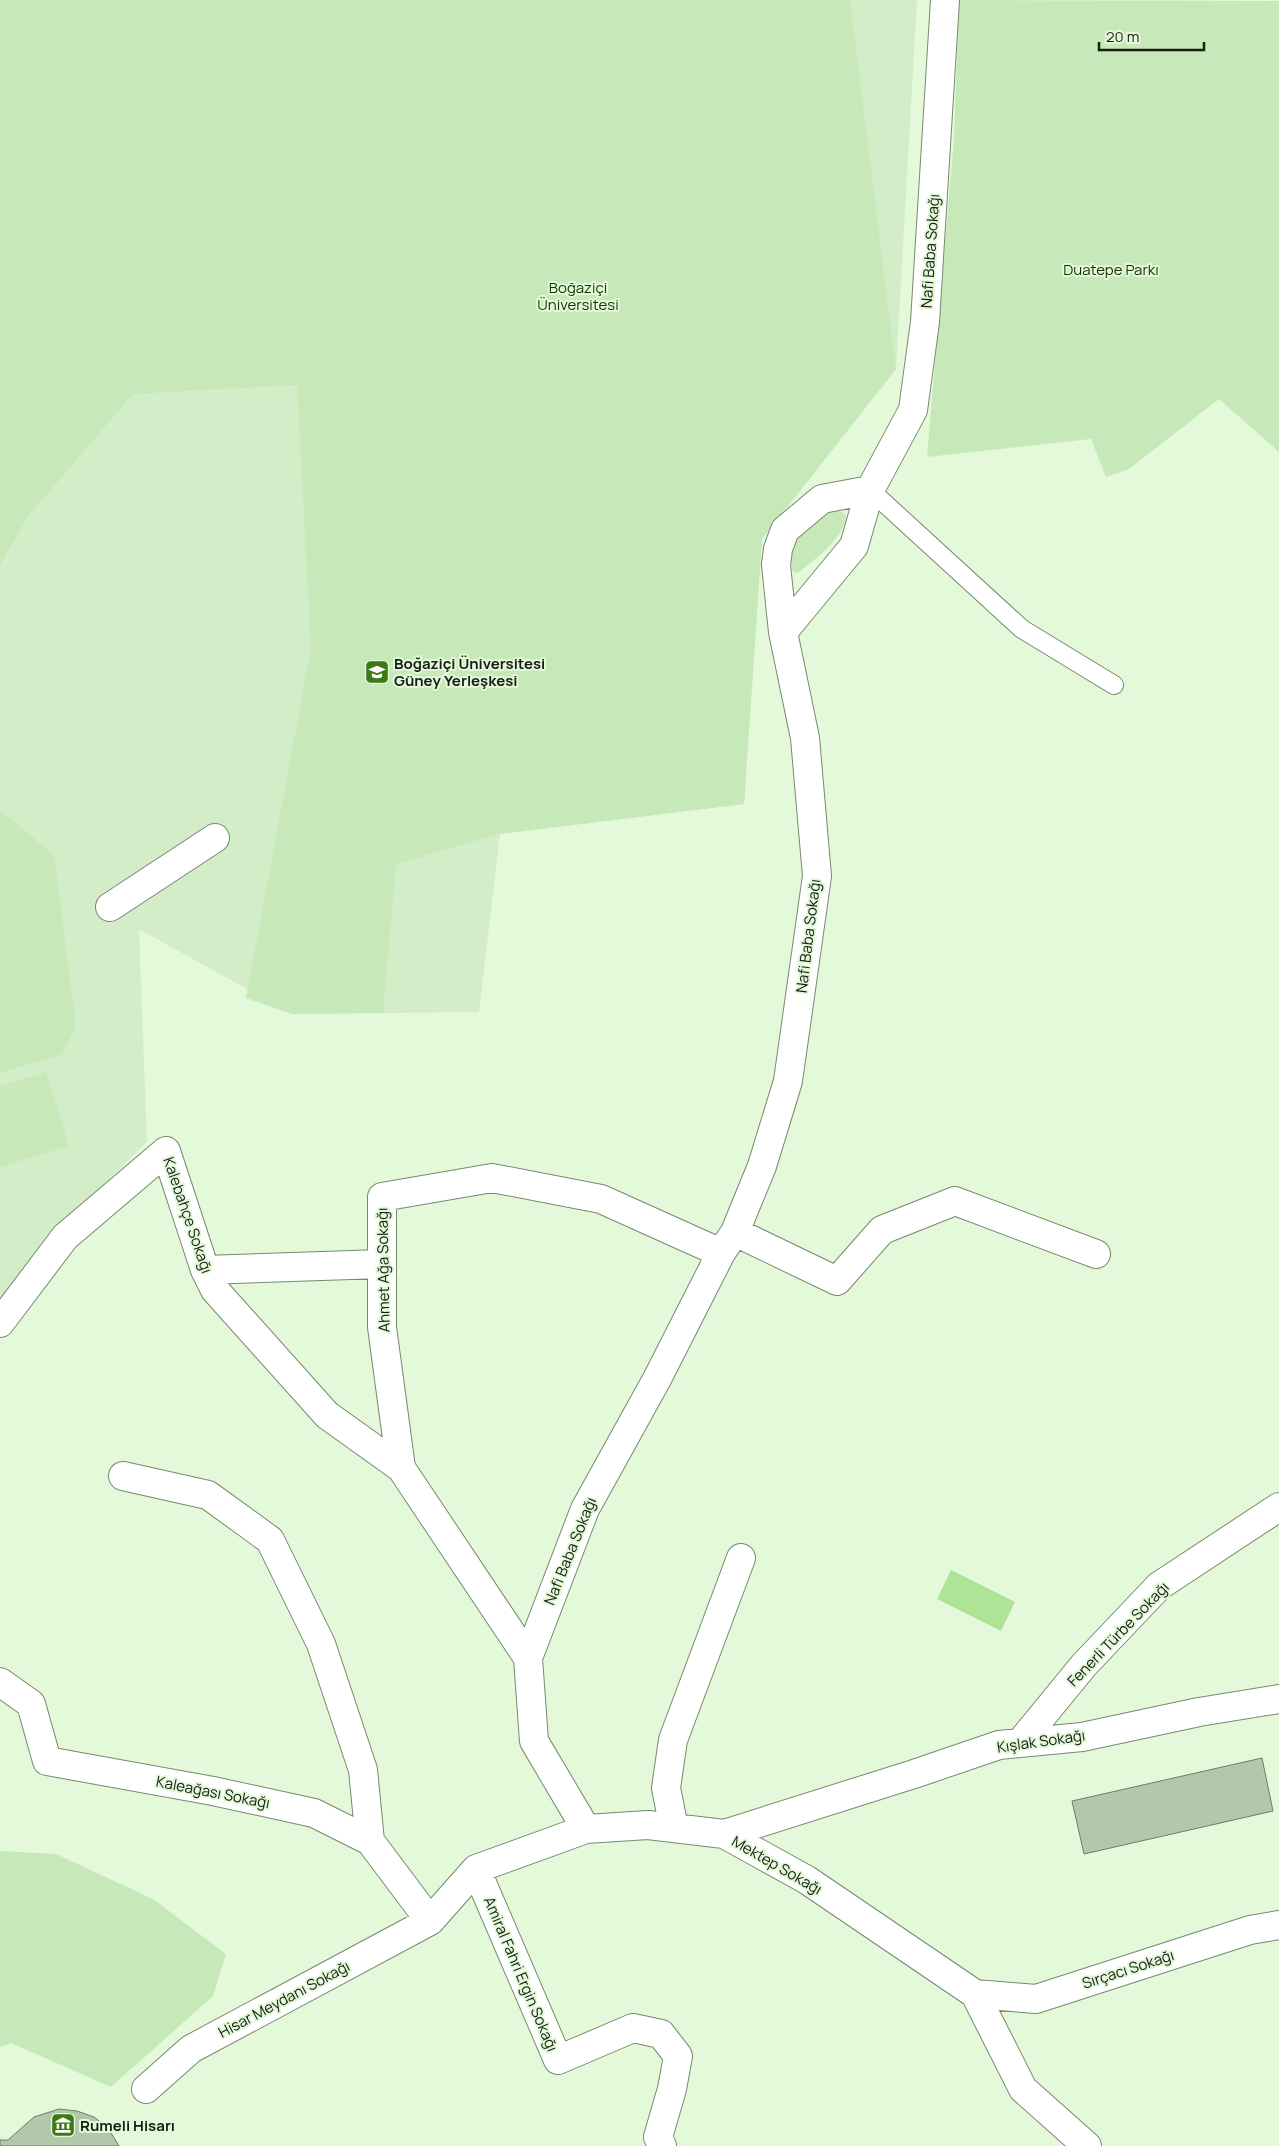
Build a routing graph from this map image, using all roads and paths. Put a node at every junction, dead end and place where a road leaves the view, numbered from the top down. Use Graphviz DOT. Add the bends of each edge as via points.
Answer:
graph roads {
  1 [pos="945,0"];
  2 [pos="870,490"];
  3 [pos="783,632"];
  4 [pos="1114,685"];
  5 [pos="215,838"];
  6 [pos="110,907"];
  7 [pos="728,1242"];
  8 [pos="1096,1254"];
  9 [pos="382,1264"];
  10 [pos="205,1270"];
  11 [pos="0,1323"];
  12 [pos="402,1468"];
  13 [pos="123,1476"];
  14 [pos="1279,1507"];
  15 [pos="741,1558"];
  16 [pos="528,1658"];
  17 [pos="0,1682"];
  18 [pos="1279,1699"];
  19 [pos="1020,1743"];
  20 [pos="674,1828"];
  21 [pos="586,1829"];
  22 [pos="724,1834"];
  23 [pos="370,1841"];
  24 [pos="476,1869"];
  25 [pos="430,1921"];
  26 [pos="1279,1925"];
  27 [pos="975,1994"];
  28 [pos="146,2089"];
  29 [pos="662,2146"];
  30 [pos="1087,2146"];
  1 -- 2 [label="street, Nafi Baba Sokağı" via="925,322 913,410"];
  2 -- 3 [label="street, Nafi Baba Sokağı" via="854,546"];
  2 -- 3 [label="street, Nafi Baba Sokağı" via="822,499 785,530 776,565"];
  2 -- 4 [label="lane" via="1022,629"];
  3 -- 7 [label="street, Nafi Baba Sokağı" via="805,738 817,876 788,1082 762,1166"];
  5 -- 6 [label="street"];
  7 -- 8 [label="street" via="837,1281 882,1230 955,1201"];
  7 -- 9 [label="street, Ahmet Ağa Sokağı" via="600,1199 492,1178 382,1197"];
  7 -- 16 [label="street, Nafi Baba Sokağı" via="585,1509"];
  9 -- 10 [label="street"];
  9 -- 12 [label="street, Ahmet Ağa Sokağı" via="382,1327"];
  10 -- 11 [label="street, Kalebahçe Sokağı" via="166,1151 65,1236"];
  10 -- 12 [label="street, Kalebahçe Sokağı" via="215,1290 327,1414"];
  12 -- 16 [label="street, Ahmet Ağa Sokağı"];
  13 -- 23 [label="street" via="208,1495 270,1540 321,1644 363,1770"];
  14 -- 19 [label="street, Fenerli Türbe Sokağı" via="1159,1586 1084,1665"];
  15 -- 20 [label="street" via="673,1740 666,1788"];
  16 -- 21 [label="street, Nafi Baba Sokağı" via="534,1741"];
  17 -- 23 [label="street, Kaleağası Sokağı" via="31,1704 47,1761 314,1813"];
  18 -- 19 [label="street, Kışlak Sokağı" via="1082,1737"];
  19 -- 22 [label="street, Kışlak Sokağı" via="999,1745"];
  20 -- 21 [label="street, Mektep Sokağı" via="648,1825"];
  20 -- 22 [label="street, Mektep Sokağı"];
  21 -- 24 [label="street, Mektep Sokağı"];
  22 -- 27 [label="street, Mektep Sokağı" via="807,1880"];
  23 -- 25 [label="street, Kaleağası Sokağı"];
  24 -- 25 [label="street, Mektep Sokağı"];
  24 -- 29 [label="street, Amiral Fahri Ergin Sokağı" via="558,2060 633,2028 661,2034 678,2056 658,2136"];
  25 -- 28 [label="street, Hisar Meydanı Sokağı" via="191,2048"];
  26 -- 27 [label="street, Sırçacı Sokağı" via="1250,1930 1036,1999"];
  27 -- 30 [label="street" via="1023,2088"];
}
